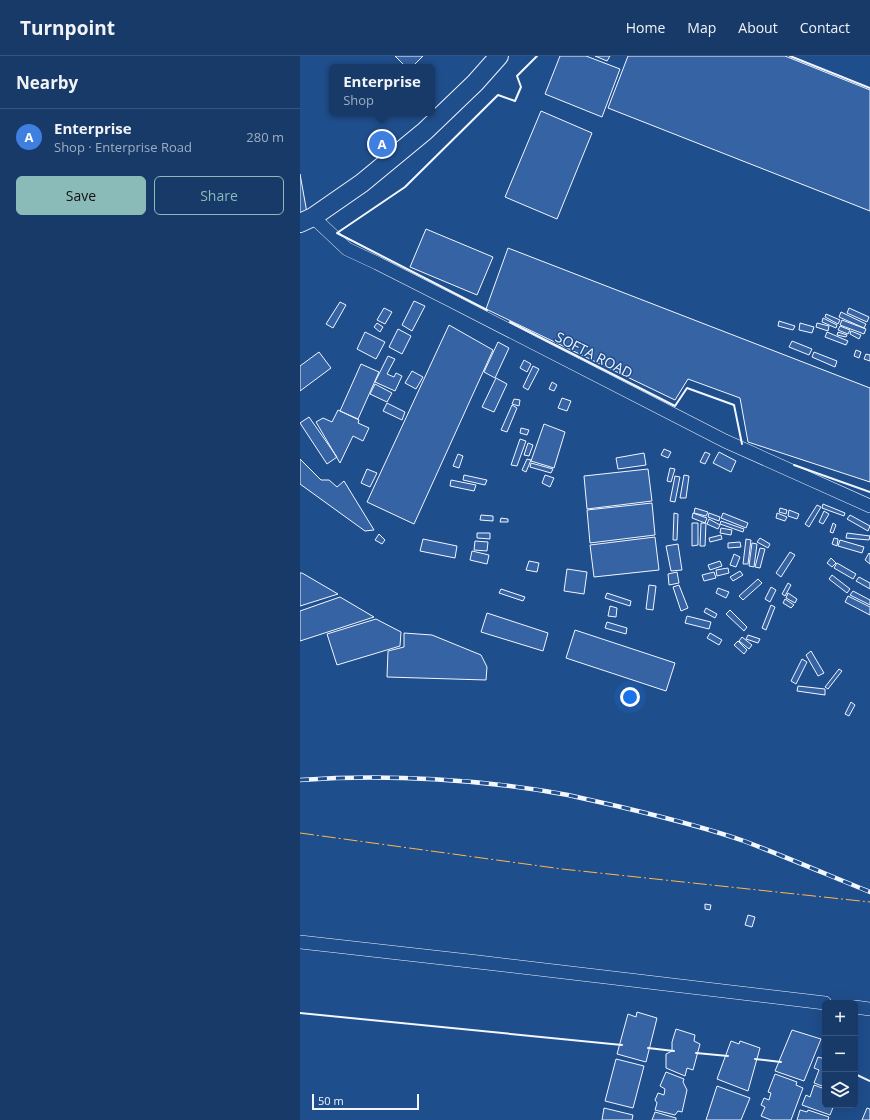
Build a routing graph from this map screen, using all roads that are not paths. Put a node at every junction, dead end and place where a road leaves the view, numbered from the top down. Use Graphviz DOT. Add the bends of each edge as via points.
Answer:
graph roads {
  1 [pos="499,56"];
  2 [pos="306,220"];
  3 [pos="870,506"];
  4 [pos="300,942"];
  5 [pos="822,1003"];
  6 [pos="858,1007"];
  7 [pos="870,1009"];
  1 -- 2 [label="main road" via="425,131 362,183"];
  2 -- 3 [label="street, SOFTA ROAD" via="347,249 725,441"];
  4 -- 5 [label="street"];
  6 -- 7 [label="street"];
}
